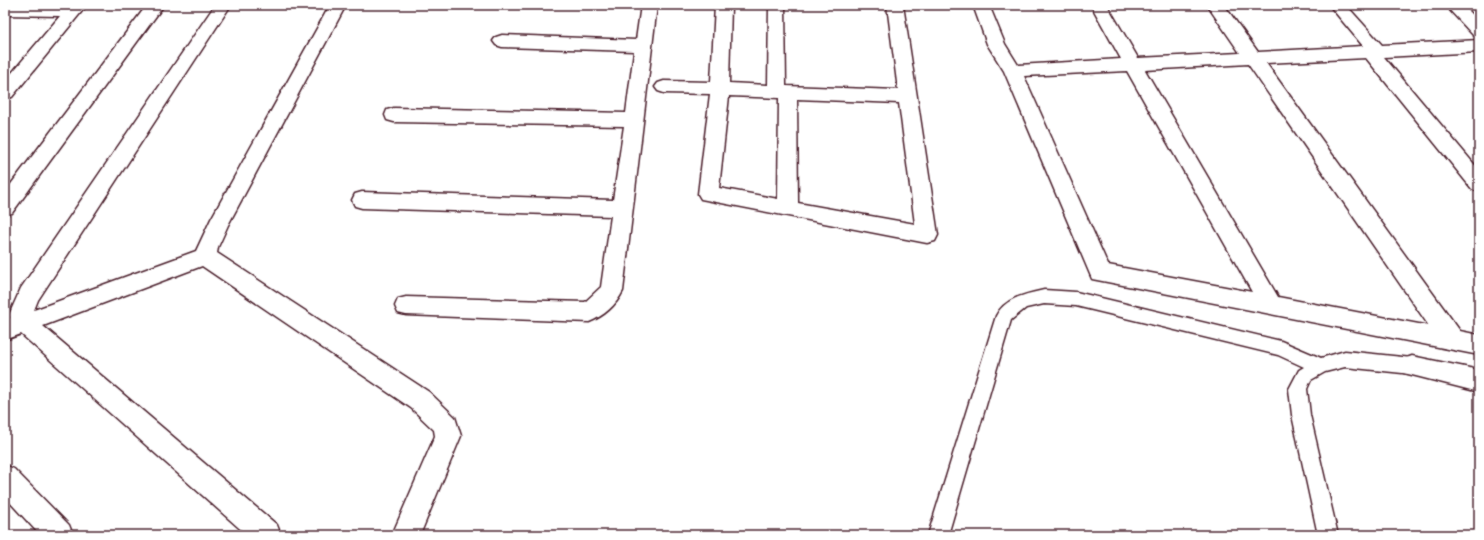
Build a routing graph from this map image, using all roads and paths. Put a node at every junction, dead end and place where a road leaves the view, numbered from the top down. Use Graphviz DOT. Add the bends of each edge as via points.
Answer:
graph roads {
  1 [pos="156,5"];
  2 [pos="223,5"];
  3 [pos="338,5"];
  4 [pos="649,5"];
  5 [pos="723,5"];
  6 [pos="777,5"];
  7 [pos="895,5"];
  8 [pos="981,5"];
  9 [pos="1099,5"];
  10 [pos="1215,5"];
  11 [pos="1337,5"];
  12 [pos="1452,5"];
  13 [pos="76,8"];
  14 [pos="5,10"];
  15 [pos="1479,31"];
  16 [pos="502,41"];
  17 [pos="644,46"];
  18 [pos="1479,46"];
  19 [pos="1373,51"];
  20 [pos="1251,58"];
  21 [pos="1133,64"];
  22 [pos="1013,71"];
  23 [pos="664,87"];
  24 [pos="720,89"];
  25 [pos="782,92"];
  26 [pos="5,93"];
  27 [pos="908,97"];
  28 [pos="394,115"];
  29 [pos="634,120"];
  30 [pos="1479,184"];
  31 [pos="362,200"];
  32 [pos="5,207"];
  33 [pos="623,208"];
  34 [pos="788,209"];
  35 [pos="206,256"];
  36 [pos="406,306"];
  37 [pos="1271,306"];
  38 [pos="15,326"];
  39 [pos="1452,340"];
  40 [pos="1479,345"];
  41 [pos="5,346"];
  42 [pos="1320,366"];
  43 [pos="1412,366"];
  44 [pos="1479,381"];
  45 [pos="5,478"];
  46 [pos="59,535"];
  47 [pos="267,535"];
  48 [pos="406,535"];
  49 [pos="938,535"];
  50 [pos="1328,535"];
  1 -- 32 [label="street"];
  2 -- 38 [label="street" via="29,294"];
  3 -- 35 [label="street" via="218,225 207,247"];
  4 -- 17 [label="street"];
  5 -- 24 [label="street"];
  6 -- 25 [label="street"];
  7 -- 27 [label="street"];
  8 -- 22 [label="street" via="996,44"];
  9 -- 21 [label="street"];
  10 -- 20 [label="street"];
  11 -- 19 [label="street"];
  12 -- 15 [label="street"];
  13 -- 14 [label="street"];
  13 -- 26 [label="street"];
  16 -- 17 [label="street"];
  17 -- 29 [label="street"];
  18 -- 19 [label="street"];
  19 -- 20 [label="street"];
  19 -- 30 [label="street"];
  20 -- 21 [label="street"];
  20 -- 39 [label="street"];
  21 -- 22 [label="street"];
  21 -- 37 [label="street"];
  22 -- 37 [label="street" via="1100,273"];
  23 -- 24 [label="street"];
  24 -- 25 [label="street"];
  24 -- 34 [label="street" via="708,194"];
  25 -- 27 [label="street"];
  25 -- 34 [label="street"];
  27 -- 34 [label="street" via="927,236"];
  28 -- 29 [label="street"];
  29 -- 33 [label="street"];
  31 -- 33 [label="street"];
  33 -- 36 [label="street" via="612,290 598,306 588,312"];
  35 -- 38 [label="street"];
  35 -- 48 [label="street" via="212,263 420,400 446,425 448,436"];
  37 -- 39 [label="street"];
  38 -- 41 [label="street" via="12,341"];
  38 -- 47 [label="street"];
  39 -- 40 [label="street"];
  42 -- 43 [label="lane" via="1345,359"];
  42 -- 49 [label="lane" via="1281,348 1076,299 1044,297 1021,302 1004,316"];
  42 -- 50 [label="lane" via="1305,375 1298,389 1301,415"];
  43 -- 44 [label="street"];
  45 -- 46 [label="street"];
}
